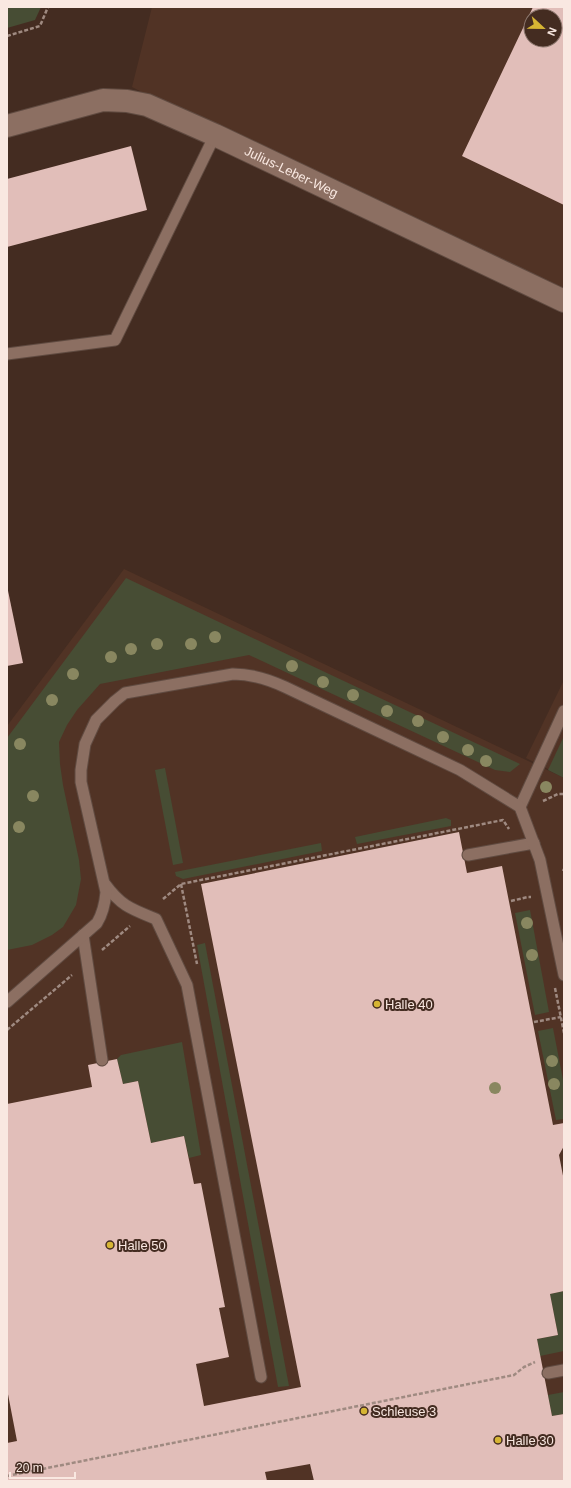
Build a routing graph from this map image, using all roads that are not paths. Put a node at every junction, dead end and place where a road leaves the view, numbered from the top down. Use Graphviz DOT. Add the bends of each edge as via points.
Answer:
graph roads {
  1 [pos="7,126"];
  2 [pos="214,135"];
  3 [pos="564,301"];
  4 [pos="7,354"];
  5 [pos="564,711"];
  6 [pos="520,807"];
  7 [pos="534,843"];
  8 [pos="468,855"];
  9 [pos="104,881"];
  10 [pos="83,936"];
  11 [pos="564,975"];
  12 [pos="7,1002"];
  13 [pos="102,1060"];
  14 [pos="564,1370"];
  15 [pos="548,1373"];
  16 [pos="261,1377"];
  1 -- 2 [label="street, Julius-Leber-Weg" via="103,100 127,101 147,106"];
  2 -- 3 [label="street, Julius-Leber-Weg"];
  2 -- 4 [label="lane" via="115,340"];
  5 -- 6 [label="lane"];
  6 -- 7 [label="lane"];
  6 -- 9 [label="lane" via="460,770 272,681 246,674 233,674 125,693 96,720 85,744 81,782"];
  7 -- 8 [label="lane"];
  7 -- 11 [label="lane" via="540,860"];
  9 -- 10 [label="lane" via="106,892 102,914 97,923"];
  9 -- 16 [label="lane" via="116,898 132,909 156,919 187,985"];
  10 -- 12 [label="lane"];
  10 -- 13 [label="lane"];
  14 -- 15 [label="lane"];
}
